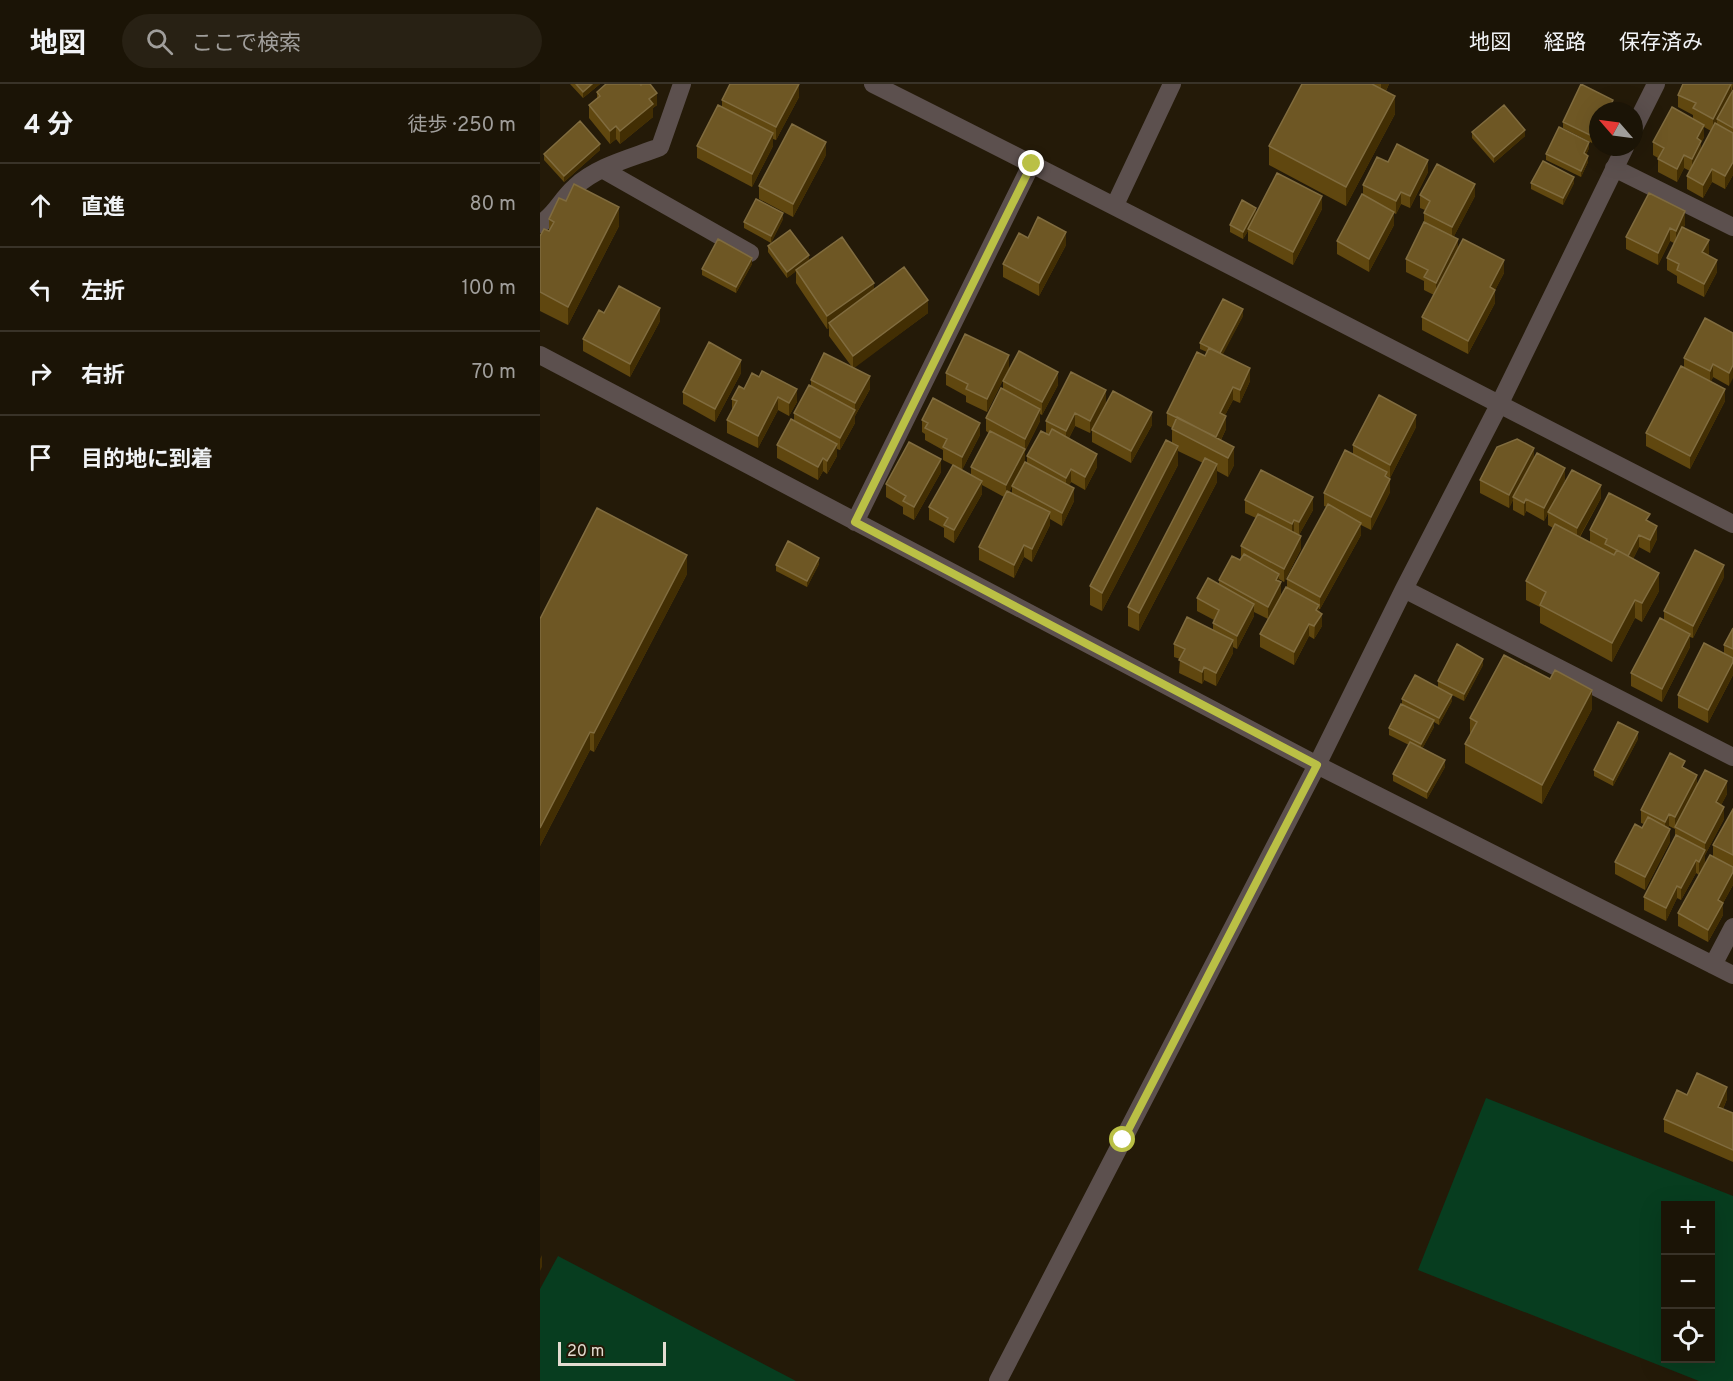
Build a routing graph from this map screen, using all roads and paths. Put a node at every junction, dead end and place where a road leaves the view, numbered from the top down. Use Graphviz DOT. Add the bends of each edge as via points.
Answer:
graph roads {
  1 [pos="682,84"];
  2 [pos="873,84"];
  3 [pos="1172,84"];
  4 [pos="1656,84"];
  5 [pos="1643,110"];
  6 [pos="1620,156"];
  7 [pos="1032,164"];
  8 [pos="1614,168"];
  9 [pos="602,169"];
  10 [pos="1114,205"];
  11 [pos="540,224"];
  12 [pos="1733,227"];
  13 [pos="750,253"];
  14 [pos="540,355"];
  15 [pos="1499,405"];
  16 [pos="855,522"];
  17 [pos="1733,524"];
  18 [pos="1404,589"];
  19 [pos="1733,757"];
  20 [pos="1317,765"];
  21 [pos="1733,927"];
  22 [pos="1713,965"];
  23 [pos="1733,975"];
  24 [pos="998,1381"];
  1 -- 9 [label="street" via="660,147"];
  2 -- 7 [label="street"];
  3 -- 10 [label="street"];
  4 -- 5 [label="street"];
  6 -- 8 [label="street"];
  7 -- 10 [label="street"];
  7 -- 16 [label="street"];
  8 -- 12 [label="street"];
  8 -- 15 [label="street"];
  9 -- 11 [label="street" via="575,186 551,217"];
  9 -- 13 [label="street"];
  10 -- 15 [label="street"];
  14 -- 16 [label="street"];
  15 -- 17 [label="street"];
  15 -- 18 [label="street"];
  16 -- 20 [label="street"];
  18 -- 19 [label="street"];
  18 -- 20 [label="street"];
  20 -- 22 [label="street"];
  20 -- 24 [label="street"];
  21 -- 22 [label="street"];
  22 -- 23 [label="street"];
}
